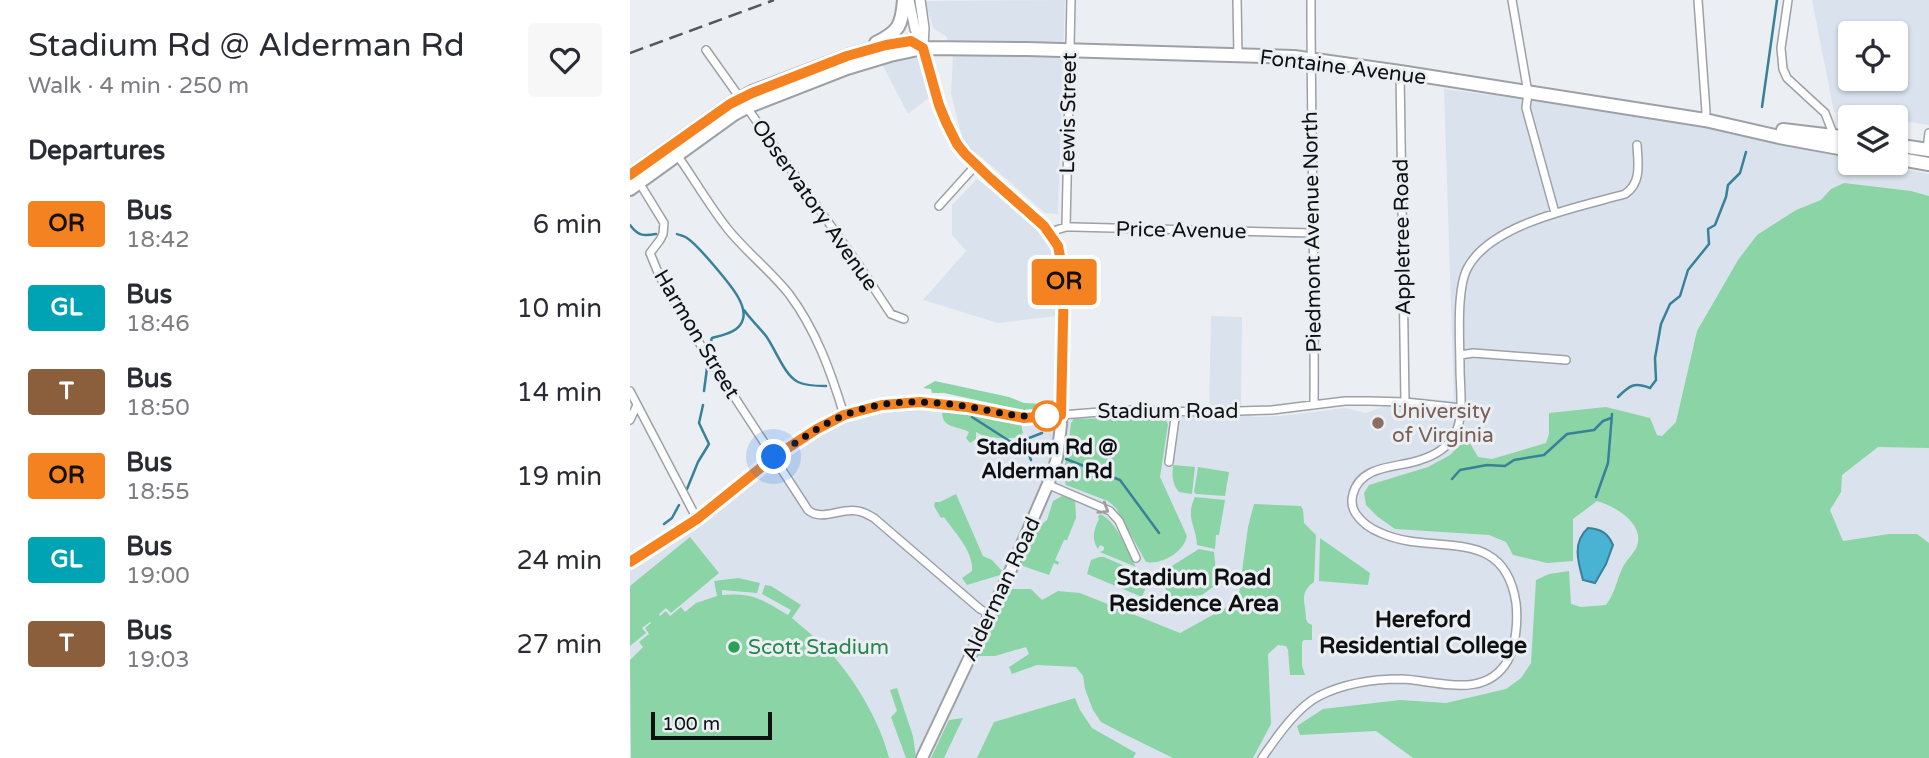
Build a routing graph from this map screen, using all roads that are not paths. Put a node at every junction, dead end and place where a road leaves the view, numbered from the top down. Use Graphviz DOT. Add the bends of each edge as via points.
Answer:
graph roads {
  1 [pos="904,0"];
  2 [pos="909,0"];
  3 [pos="920,0"];
  4 [pos="1071,0"];
  5 [pos="1237,0"];
  6 [pos="1311,0"];
  7 [pos="1512,0"];
  8 [pos="1698,0"];
  9 [pos="1788,0"];
  10 [pos="923,48"];
  11 [pos="706,50"];
  12 [pos="1070,51"];
  13 [pos="854,54"];
  14 [pos="1238,56"];
  15 [pos="1311,58"];
  16 [pos="1400,72"];
  17 [pos="1528,93"];
  18 [pos="744,103"];
  19 [pos="1711,121"];
  20 [pos="1929,133"];
  21 [pos="1834,135"];
  22 [pos="1838,136"];
  23 [pos="1637,145"];
  24 [pos="1908,147"];
  25 [pos="1838,148"];
  26 [pos="674,151"];
  27 [pos="1928,151"];
  28 [pos="1908,160"];
  29 [pos="976,164"];
  30 [pos="1929,164"];
  31 [pos="633,180"];
  32 [pos="939,206"];
  33 [pos="1555,213"];
  34 [pos="1066,227"];
  35 [pos="1050,232"];
  36 [pos="1314,233"];
  37 [pos="904,319"];
  38 [pos="1460,355"];
  39 [pos="1566,360"];
  40 [pos="630,391"];
  41 [pos="1405,402"];
  42 [pos="636,405"];
  43 [pos="1314,405"];
  44 [pos="1461,408"];
  45 [pos="1176,411"];
  46 [pos="844,415"];
  47 [pos="1061,415"];
  48 [pos="630,421"];
  49 [pos="774,457"];
  50 [pos="1169,462"];
  51 [pos="1049,485"];
  52 [pos="697,519"];
  53 [pos="1136,558"];
  54 [pos="630,562"];
  55 [pos="989,614"];
  56 [pos="922,758"];
  57 [pos="1262,758"];
  1 -- 13 [label="main road" via="895,32"];
  2 -- 10 [label="street"];
  3 -- 10 [label="street"];
  4 -- 12 [label="street, Lewis Street"];
  5 -- 14 [label="street"];
  6 -- 15 [label="street, Piedmont Avenue North"];
  7 -- 17 [label="street"];
  8 -- 19 [label="street" via="1706,112"];
  9 -- 21 [label="street" via="1781,48 1783,69 1825,113"];
  10 -- 12 [label="main road, Fontaine Avenue"];
  10 -- 13 [label="main road" via="911,41"];
  10 -- 18 [label="main road"];
  10 -- 29 [label="main road" via="946,122 957,144"];
  11 -- 18 [label="street, Observatory Avenue"];
  12 -- 14 [label="main road, Fontaine Avenue"];
  12 -- 34 [label="street, Lewis Street"];
  13 -- 18 [label="main road" via="766,87"];
  14 -- 15 [label="main road, Fontaine Avenue"];
  15 -- 16 [label="main road, Fontaine Avenue"];
  15 -- 36 [label="street, Piedmont Avenue North"];
  16 -- 17 [label="main road, Fontaine Avenue"];
  16 -- 41 [label="street, Appletree Road"];
  17 -- 19 [label="main road, Fontaine Avenue"];
  17 -- 33 [label="street" via="1527,108"];
  18 -- 26 [label="main road"];
  18 -- 37 [label="street, Observatory Avenue" via="891,314"];
  19 -- 21 [label="main road, Fontaine Avenue"];
  19 -- 25 [label="main road, Fontaine Avenue"];
  20 -- 27 [label="street"];
  21 -- 22 [label="main road, Fontaine Avenue"];
  23 -- 33 [label="street" via="1637,181 1631,191"];
  24 -- 27 [label="main road"];
  26 -- 31 [label="main road"];
  26 -- 46 [label="street" via="724,225 799,309 821,348"];
  28 -- 30 [label="main road"];
  29 -- 32 [label="street"];
  29 -- 35 [label="main road"];
  31 -- 49 [label="street, Harmon Street" via="664,223 663,234 650,253 654,266"];
  33 -- 38 [label="street" via="1489,243 1466,270"];
  34 -- 35 [label="street, Price Avenue"];
  34 -- 36 [label="street, Price Avenue"];
  35 -- 47 [label="main road, Alderman Road" via="1064,277"];
  36 -- 43 [label="street, Piedmont Avenue North"];
  38 -- 39 [label="street"];
  38 -- 44 [label="street"];
  40 -- 42 [label="street"];
  41 -- 43 [label="street, Stadium Road"];
  41 -- 44 [label="street, Stadium Road"];
  42 -- 48 [label="street"];
  42 -- 52 [label="street"];
  43 -- 45 [label="street, Stadium Road" via="1259,411"];
  44 -- 57 [label="street" via="1456,433 1443,448 1421,460 1370,474 1356,487 1353,507 1366,525 1391,538 1469,547 1496,559 1509,579 1517,608 1507,661 1485,681 1468,685 1382,680 1320,695 1281,730"];
  45 -- 47 [label="street, Stadium Road"];
  45 -- 50 [label="street"];
  46 -- 47 [label="street, Stadium Road" via="920,402 1024,418"];
  46 -- 49 [label="street, Stadium Road"];
  47 -- 51 [label="main road, Alderman Road"];
  49 -- 52 [label="street, Stadium Road"];
  49 -- 55 [label="street" via="814,515 845,510 874,517"];
  51 -- 53 [label="street, one-way" via="1110,511"];
  51 -- 55 [label="main road, Alderman Road"];
  52 -- 54 [label="street, Stadium Road"];
  55 -- 56 [label="main road, Alderman Road"];
}
